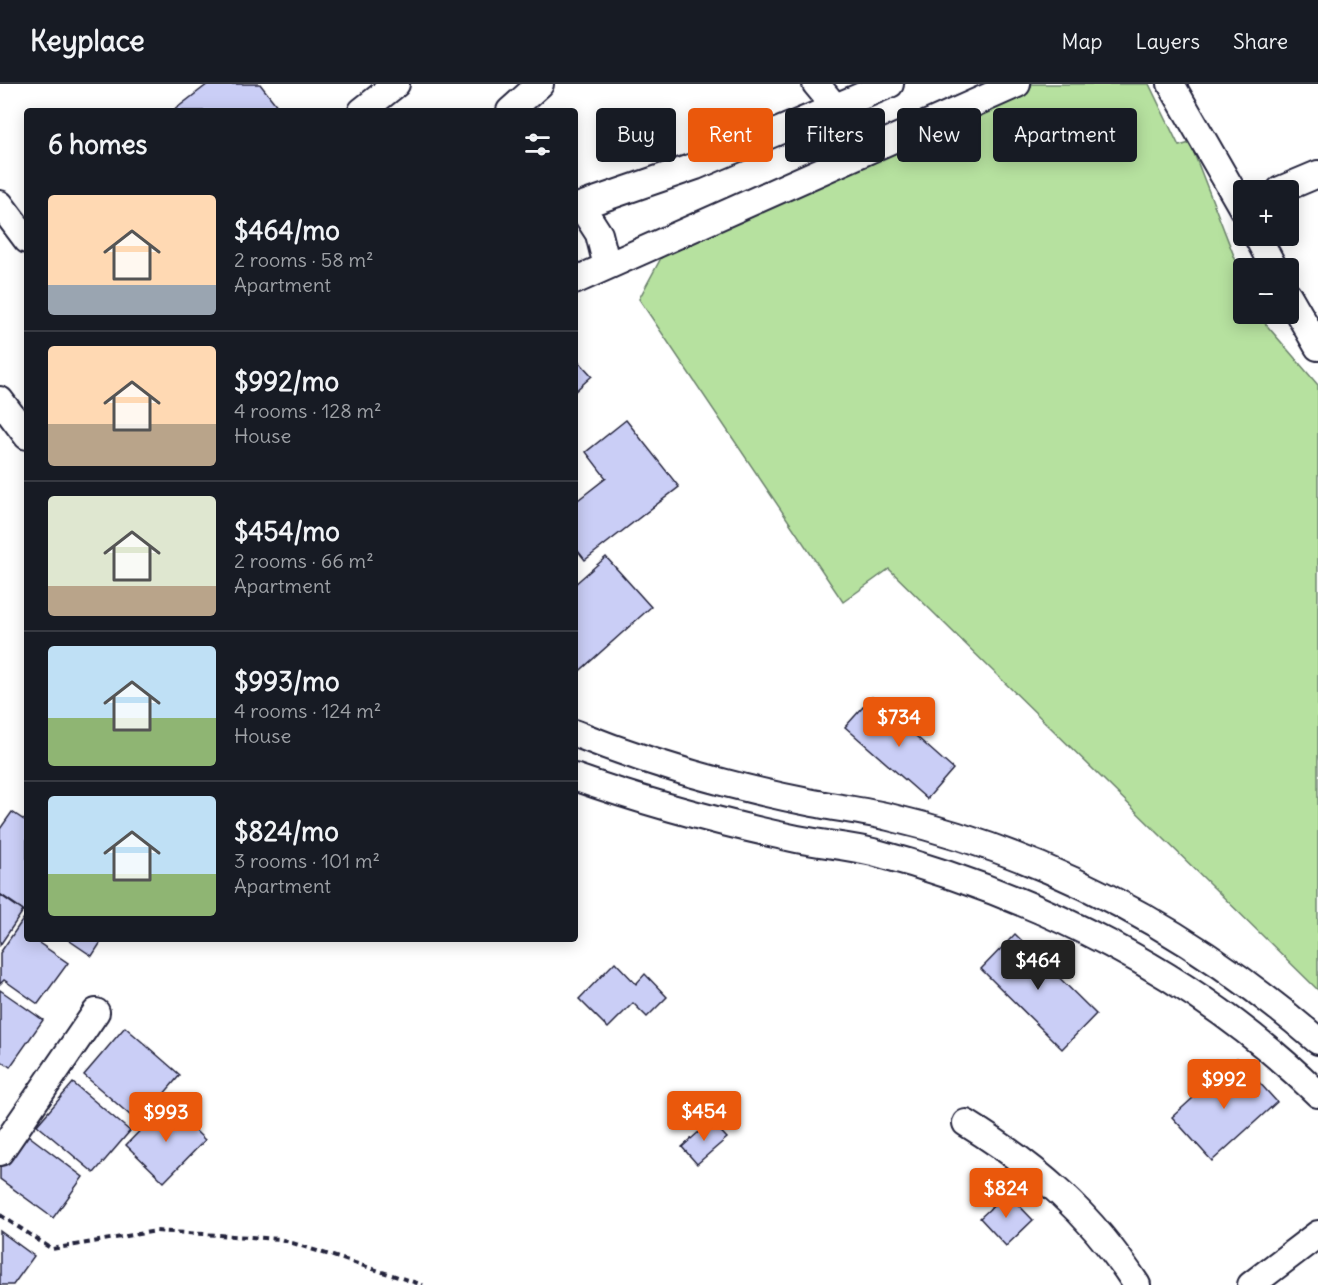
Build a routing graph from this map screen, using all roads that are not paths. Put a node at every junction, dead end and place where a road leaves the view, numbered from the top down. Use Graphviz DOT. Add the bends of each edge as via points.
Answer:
graph roads {
  1 [pos="396,84"];
  2 [pos="540,84"];
  3 [pos="816,84"];
  4 [pos="890,84"];
  5 [pos="1017,84"];
  6 [pos="1171,84"];
  7 [pos="835,107"];
  8 [pos="366,108"];
  9 [pos="513,108"];
  10 [pos="885,142"];
  11 [pos="841,162"];
  12 [pos="1318,174"];
  13 [pos="1299,182"];
  14 [pos="1233,191"];
  15 [pos="0,204"];
  16 [pos="578,207"];
  17 [pos="24,236"];
  18 [pos="607,266"];
  19 [pos="578,279"];
  20 [pos="1299,315"];
  21 [pos="1318,347"];
  22 [pos="0,400"];
  23 [pos="24,431"];
  24 [pos="578,735"];
  25 [pos="578,778"];
  26 [pos="1057,873"];
  27 [pos="1039,908"];
  28 [pos="96,1012"];
  29 [pos="1318,1041"];
  30 [pos="1318,1094"];
  31 [pos="966,1123"];
  32 [pos="0,1152"];
  33 [pos="1318,1234"];
  34 [pos="1137,1285"];
  35 [pos="1251,1285"];
  1 -- 8 [label="street"];
  2 -- 9 [label="street"];
  3 -- 7 [label="street"];
  4 -- 7 [label="street"];
  5 -- 10 [label="street"];
  6 -- 14 [label="street"];
  7 -- 16 [label="street" via="696,166"];
  11 -- 18 [label="street"];
  12 -- 13 [label="street"];
  15 -- 17 [label="street"];
  16 -- 18 [label="street" via="599,234"];
  18 -- 19 [label="street"];
  20 -- 21 [label="street"];
  22 -- 23 [label="street"];
  24 -- 26 [label="street" via="740,787 942,831"];
  25 -- 27 [label="street" via="733,825 869,851 927,867"];
  26 -- 27 [label="street"];
  26 -- 29 [label="street" via="1195,946"];
  27 -- 30 [label="street" via="1145,963 1189,992 1273,1054"];
  28 -- 32 [label="street"];
  31 -- 34 [label="street" via="1050,1182 1086,1218"];
  33 -- 35 [label="street"];
}
